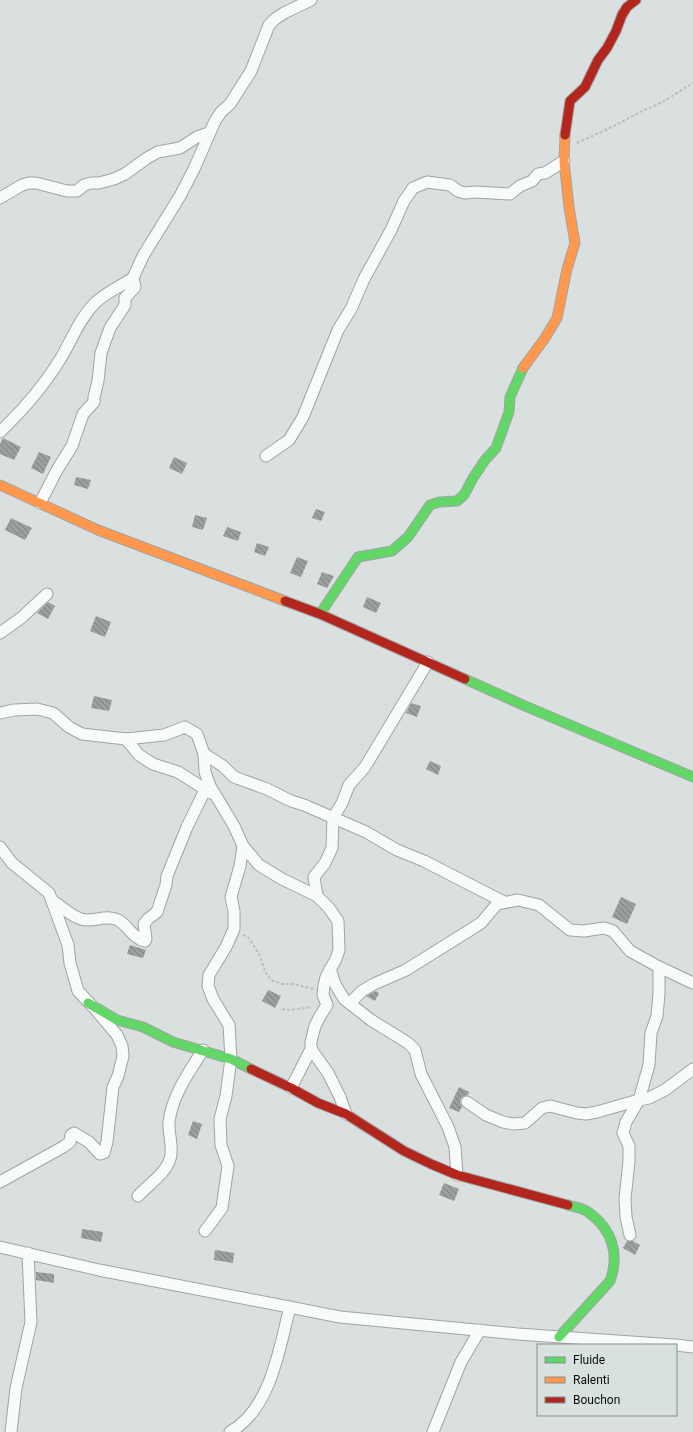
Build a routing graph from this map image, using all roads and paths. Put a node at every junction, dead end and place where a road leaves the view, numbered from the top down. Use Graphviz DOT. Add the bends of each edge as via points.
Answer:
graph roads {
  1 [pos="311,0"];
  2 [pos="636,0"];
  3 [pos="693,83"];
  4 [pos="209,133"];
  5 [pos="564,145"];
  6 [pos="564,161"];
  7 [pos="0,198"];
  8 [pos="133,278"];
  9 [pos="0,432"];
  10 [pos="266,456"];
  11 [pos="0,485"];
  12 [pos="40,503"];
  13 [pos="47,594"];
  14 [pos="320,614"];
  15 [pos="0,633"];
  16 [pos="428,662"];
  17 [pos="0,713"];
  18 [pos="126,739"];
  19 [pos="204,754"];
  20 [pos="693,778"];
  21 [pos="205,790"];
  22 [pos="216,795"];
  23 [pos="333,818"];
  24 [pos="243,846"];
  25 [pos="0,847"];
  26 [pos="317,896"];
  27 [pos="52,900"];
  28 [pos="504,902"];
  29 [pos="234,929"];
  30 [pos="659,967"];
  31 [pos="330,969"];
  32 [pos="693,983"];
  33 [pos="323,995"];
  34 [pos="88,1003"];
  35 [pos="350,1003"];
  36 [pos="311,1049"];
  37 [pos="203,1050"];
  38 [pos="231,1059"];
  39 [pos="693,1069"];
  40 [pos="291,1088"];
  41 [pos="639,1100"];
  42 [pos="467,1102"];
  43 [pos="346,1114"];
  44 [pos="457,1175"];
  45 [pos="0,1182"];
  46 [pos="138,1196"];
  47 [pos="205,1232"];
  48 [pos="630,1235"];
  49 [pos="0,1247"];
  50 [pos="28,1253"];
  51 [pos="290,1307"];
  52 [pos="480,1330"];
  53 [pos="559,1337"];
  54 [pos="660,1344"];
  55 [pos="677,1345"];
  56 [pos="693,1347"];
  57 [pos="11,1432"];
  58 [pos="230,1432"];
  59 [pos="433,1432"];
  1 -- 4 [label="street" via="284,13 269,25 251,71"];
  2 -- 5 [label="street" via="622,15 585,87 570,102"];
  3 -- 5 [label="path" via="662,103 612,128 577,144"];
  4 -- 7 [label="street" via="180,148 158,152 114,179 84,185 77,191 29,183"];
  4 -- 8 [label="street" via="180,196 143,256"];
  5 -- 6 [label="street"];
  6 -- 10 [label="street" via="546,173 538,174 532,181 510,194 465,193 450,185 427,182 413,188 338,330 303,417 289,440"];
  6 -- 14 [label="street" via="575,243 557,318 523,368 510,397 509,412 496,448 485,460 462,498 430,505 414,530 392,551 358,557"];
  8 -- 9 [label="street" via="94,304 42,386"];
  8 -- 12 [label="street" via="135,287 125,298 125,306 110,328 101,353 94,402 83,414 72,446"];
  11 -- 12 [label="street"];
  12 -- 14 [label="street" via="98,530"];
  13 -- 15 [label="street"];
  14 -- 16 [label="street"];
  16 -- 20 [label="street"];
  16 -- 23 [label="street" via="365,767 349,785"];
  17 -- 18 [label="street" via="37,709 53,713 82,734"];
  18 -- 19 [label="street" via="164,735 184,727 197,734"];
  18 -- 21 [label="street" via="139,755 153,764 178,772"];
  19 -- 22 [label="street" via="205,772"];
  19 -- 23 [label="street" via="223,766 234,777"];
  21 -- 22 [label="street"];
  21 -- 27 [label="street" via="167,876 157,912 144,924 145,941 140,940 118,920 107,917 81,919"];
  22 -- 24 [label="street"];
  23 -- 26 [label="street" via="332,848 314,877"];
  23 -- 28 [label="street"];
  24 -- 26 [label="street" via="259,865 282,880"];
  24 -- 29 [label="street" via="231,897"];
  25 -- 27 [label="street" via="12,863 49,894"];
  26 -- 31 [label="street" via="338,921 339,950"];
  27 -- 34 [label="street" via="68,945 78,991"];
  28 -- 30 [label="street" via="518,900 539,905 570,930 604,928 613,931 630,951"];
  28 -- 35 [label="street" via="497,904 481,923 448,945 406,970 362,991"];
  29 -- 33 [label="path" via="248,938 271,980 311,988"];
  29 -- 38 [label="street" via="209,974 208,986 213,999 230,1025"];
  30 -- 32 [label="street"];
  30 -- 41 [label="street" via="657,1016 651,1033 649,1065"];
  31 -- 33 [label="street" via="326,976"];
  31 -- 35 [label="street" via="335,984 344,999"];
  33 -- 36 [label="street" via="327,1005 315,1026"];
  34 -- 37 [label="street" via="118,1020 143,1027 174,1042"];
  34 -- 45 [label="street" via="116,1035 122,1046 123,1056 113,1087 104,1153 100,1154 74,1133 70,1142 63,1147"];
  35 -- 44 [label="street" via="415,1050 421,1074 448,1127 455,1147"];
  36 -- 40 [label="street"];
  36 -- 43 [label="street" via="328,1073"];
  37 -- 38 [label="street"];
  37 -- 46 [label="street" via="175,1099 169,1122 171,1158 165,1170"];
  38 -- 40 [label="street"];
  38 -- 47 [label="street" via="220,1119 221,1145 228,1166 222,1208"];
  39 -- 41 [label="street" via="665,1090"];
  40 -- 43 [label="street" via="318,1103"];
  41 -- 42 [label="street" via="586,1114 550,1106 542,1108 526,1123 513,1124 486,1115"];
  41 -- 48 [label="street" via="626,1122 623,1133 629,1146 625,1198"];
  43 -- 44 [label="street" via="404,1151"];
  44 -- 53 [label="street" via="587,1211 603,1225 613,1243 613,1274 610,1281"];
  49 -- 50 [label="street"];
  50 -- 51 [label="street" via="99,1270"];
  50 -- 57 [label="street" via="31,1322 16,1388"];
  51 -- 52 [label="street" via="340,1317"];
  51 -- 58 [label="street" via="272,1376 265,1392 256,1409 238,1428"];
  52 -- 53 [label="street"];
  52 -- 59 [label="street" via="461,1362"];
  53 -- 54 [label="street"];
  55 -- 56 [label="street"];
}
